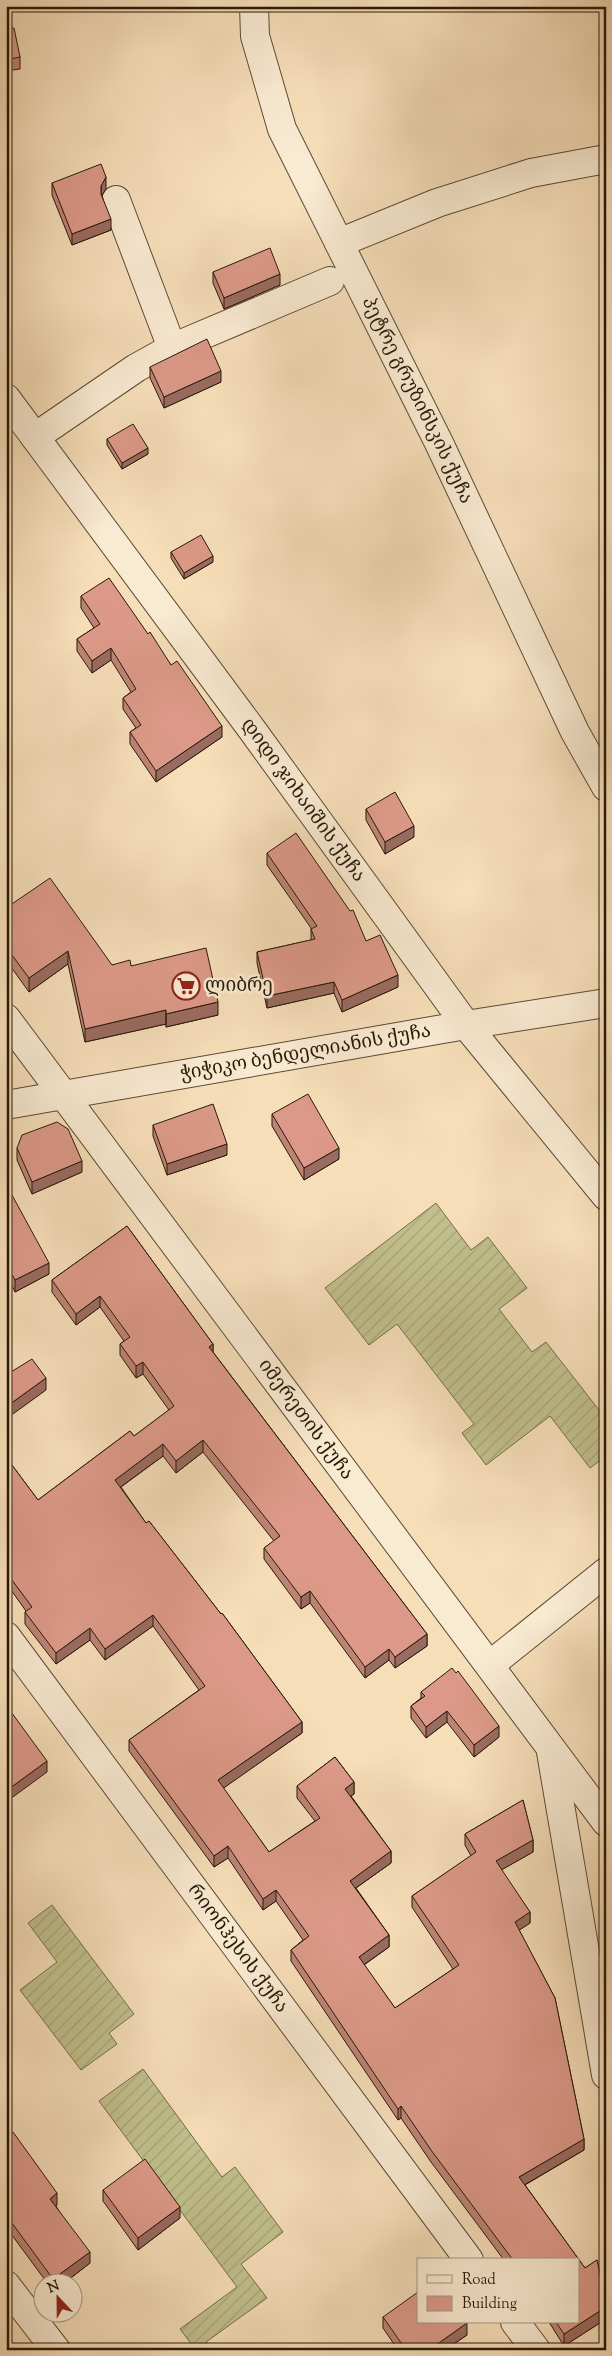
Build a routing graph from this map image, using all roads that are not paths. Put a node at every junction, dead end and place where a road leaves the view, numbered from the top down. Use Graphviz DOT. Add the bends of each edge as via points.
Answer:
graph roads {
  1 [pos="254,6"];
  2 [pos="606,159"];
  3 [pos="116,200"];
  4 [pos="339,243"];
  5 [pos="330,281"];
  6 [pos="172,348"];
  7 [pos="6,398"];
  8 [pos="35,437"];
  9 [pos="606,787"];
  10 [pos="606,1003"];
  11 [pos="6,1018"];
  12 [pos="466,1025"];
  13 [pos="63,1096"];
  14 [pos="6,1105"];
  15 [pos="606,1196"];
  16 [pos="606,1572"];
  17 [pos="6,1636"];
  18 [pos="490,1665"];
  19 [pos="550,1748"];
  20 [pos="606,1822"];
  21 [pos="606,2074"];
  22 [pos="468,2258"];
  23 [pos="6,2285"];
  24 [pos="516,2324"];
  25 [pos="56,2350"];
  26 [pos="536,2350"];
  1 -- 4 [label="street, პეტრე გრუზინსკის ქუჩა" via="255,36 282,129"];
  2 -- 4 [label="street" via="531,173 437,203"];
  3 -- 6 [label="street"];
  4 -- 9 [label="street, პეტრე გრუზინსკის ქუჩა" via="439,443 575,732"];
  5 -- 6 [label="street"];
  6 -- 8 [label="street" via="136,368"];
  7 -- 8 [label="street, დიდი ჯიხაიშის ქუჩა"];
  8 -- 12 [label="street, დიდი ჯიხაიშის ქუჩა"];
  10 -- 12 [label="street, ჭიჭიკო ბენდელიანის ქუჩა"];
  11 -- 13 [label="street, იმერეთის ქუჩა"];
  12 -- 13 [label="street, ჭიჭიკო ბენდელიანის ქუჩა"];
  12 -- 15 [label="street, დიდი ჯიხაიშის ქუჩა"];
  13 -- 14 [label="street, ჭიჭიკო ბენდელიანის ქუჩა"];
  13 -- 18 [label="street, იმერეთის ქუჩა"];
  16 -- 18 [label="street"];
  17 -- 22 [label="street, რიონჰესის ქუჩა"];
  18 -- 19 [label="street, იმერეთის ქუჩა"];
  19 -- 20 [label="street, იმერეთის ქუჩა"];
  19 -- 21 [label="street"];
  23 -- 25 [label="street"];
  24 -- 26 [label="street"];
}
